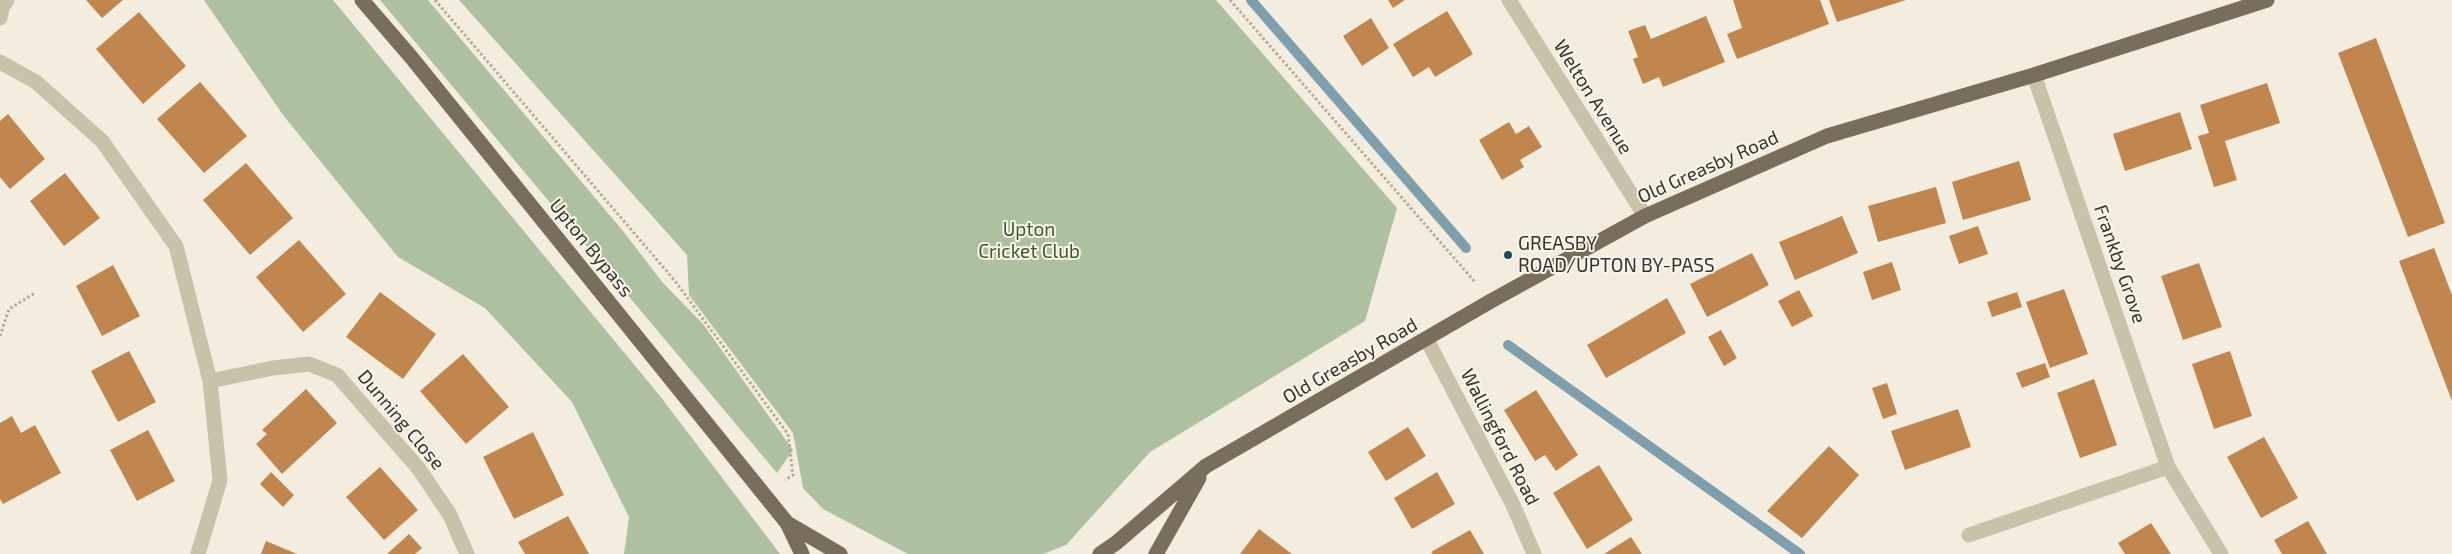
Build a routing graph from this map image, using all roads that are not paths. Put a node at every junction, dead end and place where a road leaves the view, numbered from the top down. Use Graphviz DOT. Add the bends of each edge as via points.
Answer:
graph roads {
  1 [pos="7,0"];
  2 [pos="362,0"];
  3 [pos="1508,0"];
  4 [pos="2267,0"];
  5 [pos="0,18"];
  6 [pos="0,62"];
  7 [pos="2034,75"];
  8 [pos="1645,216"];
  9 [pos="1428,340"];
  10 [pos="210,381"];
  11 [pos="1206,466"];
  12 [pos="2168,467"];
  13 [pos="787,523"];
  14 [pos="1969,535"];
  15 [pos="198,554"];
  16 [pos="467,554"];
  17 [pos="802,554"];
  18 [pos="840,554"];
  19 [pos="1100,554"];
  20 [pos="1156,554"];
  21 [pos="1534,554"];
  22 [pos="2221,554"];
  1 -- 5 [label="street"];
  2 -- 13 [label="main road, Upton Bypass"];
  3 -- 8 [label="street, Welton Avenue"];
  4 -- 7 [label="main road, Old Greasby Road"];
  6 -- 10 [label="street" via="36,82 102,141 176,246"];
  7 -- 8 [label="main road, Old Greasby Road" via="1827,136"];
  7 -- 12 [label="street, Frankby Grove"];
  8 -- 9 [label="main road, Old Greasby Road" via="1491,301"];
  9 -- 11 [label="main road, Old Greasby Road"];
  9 -- 21 [label="street, Wallingford Road" via="1513,505"];
  10 -- 15 [label="street" via="220,480"];
  10 -- 16 [label="street, Dunning Close" via="309,364 337,375 418,469 450,514"];
  11 -- 19 [label="main road, Old Greasby Road"];
  11 -- 20 [label="main road"];
  12 -- 14 [label="street"];
  12 -- 22 [label="street, Frankby Grove"];
  13 -- 17 [label="main road, Upton Bypass"];
  13 -- 18 [label="main road, Upton Bypass"];
}
